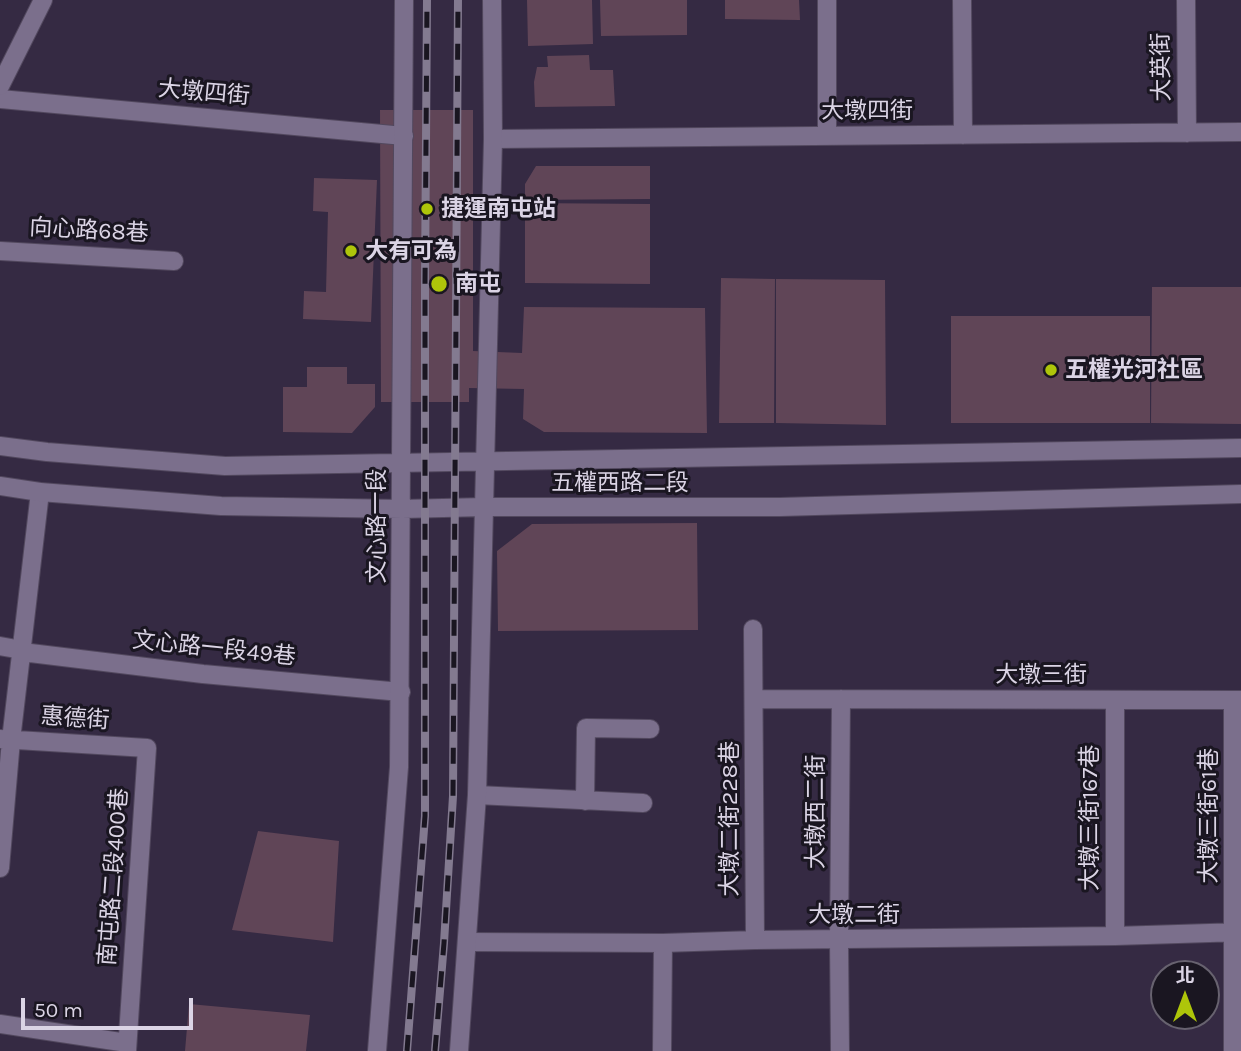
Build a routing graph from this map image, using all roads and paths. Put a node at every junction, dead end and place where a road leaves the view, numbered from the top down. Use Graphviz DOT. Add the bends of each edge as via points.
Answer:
graph roads {
  1 [pos="43,0"];
  2 [pos="404,0"];
  3 [pos="492,0"];
  4 [pos="827,0"];
  5 [pos="962,0"];
  6 [pos="1186,0"];
  7 [pos="0,86"];
  8 [pos="0,99"];
  9 [pos="1241,132"];
  10 [pos="1188,133"];
  11 [pos="963,135"];
  12 [pos="404,136"];
  13 [pos="827,136"];
  14 [pos="493,139"];
  15 [pos="0,251"];
  16 [pos="174,261"];
  17 [pos="0,446"];
  18 [pos="1241,448"];
  19 [pos="486,462"];
  20 [pos="402,464"];
  21 [pos="0,486"];
  22 [pos="40,492"];
  23 [pos="1241,494"];
  24 [pos="484,507"];
  25 [pos="402,509"];
  26 [pos="753,629"];
  27 [pos="0,646"];
  28 [pos="22,651"];
  29 [pos="401,692"];
  30 [pos="754,699"];
  31 [pos="841,699"];
  32 [pos="1115,700"];
  33 [pos="1237,700"];
  34 [pos="650,729"];
  35 [pos="6,739"];
  36 [pos="147,748"];
  37 [pos="477,795"];
  38 [pos="585,801"];
  39 [pos="643,803"];
  40 [pos="0,868"];
  41 [pos="1237,932"];
  42 [pos="1115,936"];
  43 [pos="755,940"];
  44 [pos="839,940"];
  45 [pos="467,942"];
  46 [pos="663,943"];
  47 [pos="0,1024"];
  48 [pos="127,1047"];
  49 [pos="377,1051"];
  50 [pos="459,1051"];
  51 [pos="662,1051"];
  52 [pos="840,1051"];
  53 [pos="1233,1051"];
  1 -- 7 [label="street"];
  2 -- 12 [label="street, 文心路一段"];
  3 -- 14 [label="street"];
  4 -- 13 [label="street"];
  5 -- 11 [label="street"];
  6 -- 10 [label="street, 大英街"];
  8 -- 12 [label="street, 大墩四街"];
  9 -- 10 [label="street, 大墩四街"];
  10 -- 11 [label="street, 大墩四街"];
  11 -- 13 [label="street, 大墩四街"];
  12 -- 20 [label="street, 文心路一段"];
  13 -- 14 [label="street, 大墩四街"];
  14 -- 19 [label="street"];
  15 -- 16 [label="street, 向心路68巷"];
  17 -- 20 [label="street, 五權西路二段" via="225,466"];
  18 -- 19 [label="street, 五權西路二段"];
  19 -- 20 [label="street, 五權西路二段"];
  19 -- 24 [label="street"];
  20 -- 25 [label="street, 文心路一段"];
  21 -- 22 [label="street, 五權西路二段"];
  22 -- 25 [label="street, 五權西路二段" via="220,506"];
  22 -- 28 [label="street"];
  23 -- 24 [label="street, 五權西路二段" via="780,507"];
  24 -- 25 [label="street, 五權西路二段"];
  24 -- 37 [label="street"];
  25 -- 29 [label="street, 文心路一段"];
  26 -- 30 [label="street, 大墩二街228巷"];
  27 -- 28 [label="street, 文心路一段49巷"];
  28 -- 29 [label="street, 文心路一段49巷"];
  28 -- 35 [label="street"];
  29 -- 49 [label="street, 文心路一段" via="400,767"];
  30 -- 31 [label="street"];
  30 -- 43 [label="street, 大墩二街228巷"];
  31 -- 32 [label="street, 大墩三街"];
  31 -- 44 [label="street, 大墩西二街"];
  32 -- 33 [label="street, 大墩三街"];
  32 -- 42 [label="street, 大墩三街167巷"];
  33 -- 41 [label="street, 大墩三街61巷"];
  34 -- 38 [label="street" via="586,727"];
  35 -- 36 [label="street, 惠德街"];
  35 -- 40 [label="street"];
  36 -- 48 [label="street, 南屯路二段400巷"];
  37 -- 38 [label="street"];
  37 -- 45 [label="street"];
  38 -- 39 [label="street"];
  41 -- 42 [label="street, 大墩二街"];
  41 -- 53 [label="street, 大墩三街61巷"];
  42 -- 44 [label="street, 大墩二街"];
  43 -- 44 [label="street, 大墩二街"];
  43 -- 46 [label="street, 大墩二街"];
  44 -- 52 [label="street, 大墩西二街"];
  45 -- 46 [label="street, 大墩二街"];
  45 -- 50 [label="street"];
  46 -- 51 [label="street"];
  47 -- 48 [label="street"];
}
